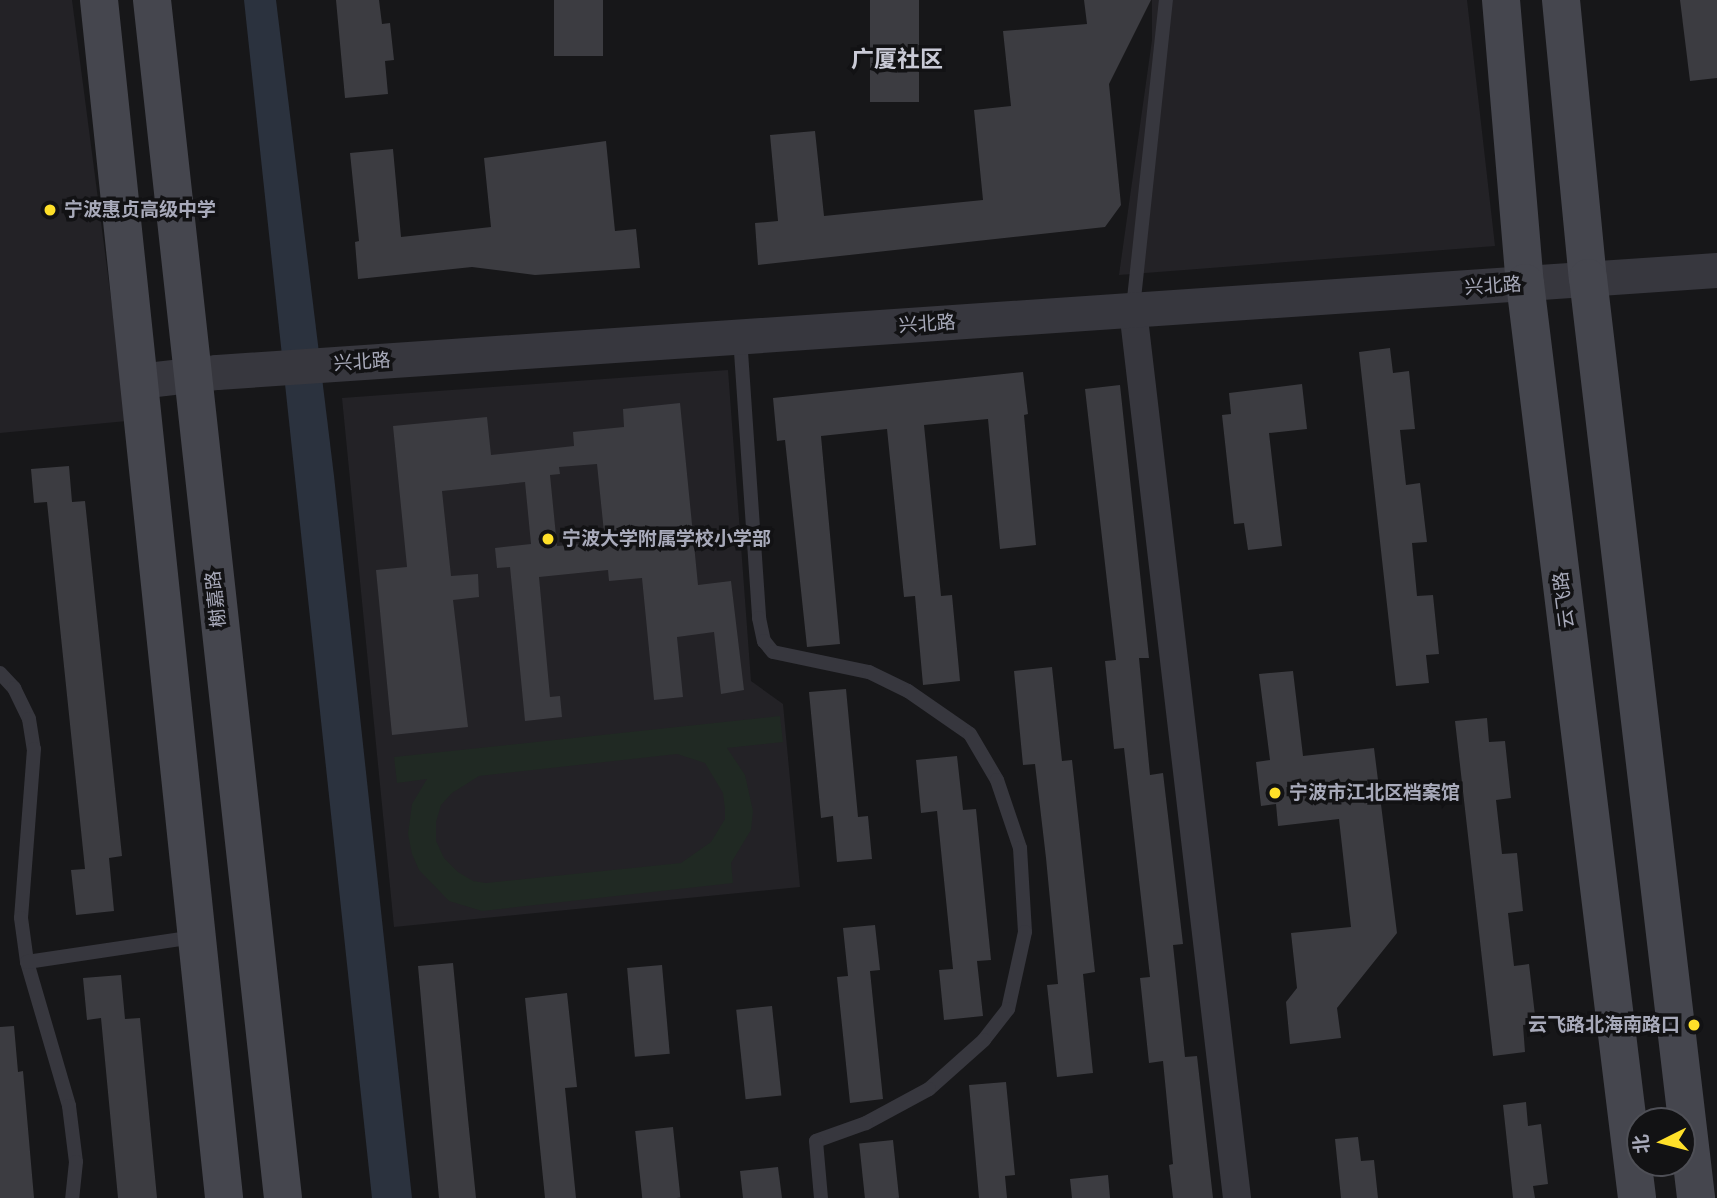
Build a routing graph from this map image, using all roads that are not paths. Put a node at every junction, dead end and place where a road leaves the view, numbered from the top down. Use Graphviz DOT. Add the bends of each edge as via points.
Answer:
graph roads {
  1 [pos="99,0"];
  2 [pos="152,0"];
  3 [pos="1166,0"];
  4 [pos="1501,0"];
  5 [pos="1561,0"];
  6 [pos="1717,270"];
  7 [pos="1588,278"];
  8 [pos="1525,284"];
  9 [pos="1133,310"];
  10 [pos="740,337"];
  11 [pos="204,372"];
  12 [pos="138,381"];
  13 [pos="0,673"];
  14 [pos="197,937"];
  15 [pos="27,962"];
  16 [pos="72,1198"];
  17 [pos="224,1198"];
  18 [pos="283,1198"];
  19 [pos="821,1198"];
  20 [pos="1237,1198"];
  21 [pos="1637,1198"];
  22 [pos="1696,1198"];
  1 -- 12 [label="main road"];
  2 -- 11 [label="main road, 榭嘉路"];
  3 -- 9 [label="lane"];
  4 -- 8 [label="main road, 云飞路"];
  5 -- 7 [label="main road"];
  6 -- 7 [label="street, 兴北路"];
  7 -- 8 [label="street, 兴北路"];
  7 -- 22 [label="main road"];
  8 -- 9 [label="street, 兴北路"];
  8 -- 21 [label="main road, 云飞路"];
  9 -- 10 [label="street, 兴北路"];
  9 -- 20 [label="street"];
  10 -- 11 [label="street, 兴北路"];
  10 -- 19 [label="lane" via="764,641 773,652 869,672 908,691 970,734 997,780 1020,848 1025,932 1008,1009 984,1040 929,1089 866,1123 816,1141"];
  11 -- 12 [label="street, 兴北路"];
  11 -- 18 [label="main road, 榭嘉路"];
  12 -- 14 [label="main road"];
  13 -- 15 [label="lane" via="14,688 29,719 34,749 21,918"];
  14 -- 15 [label="lane"];
  14 -- 17 [label="main road"];
  15 -- 16 [label="lane" via="69,1106 76,1162"];
}
